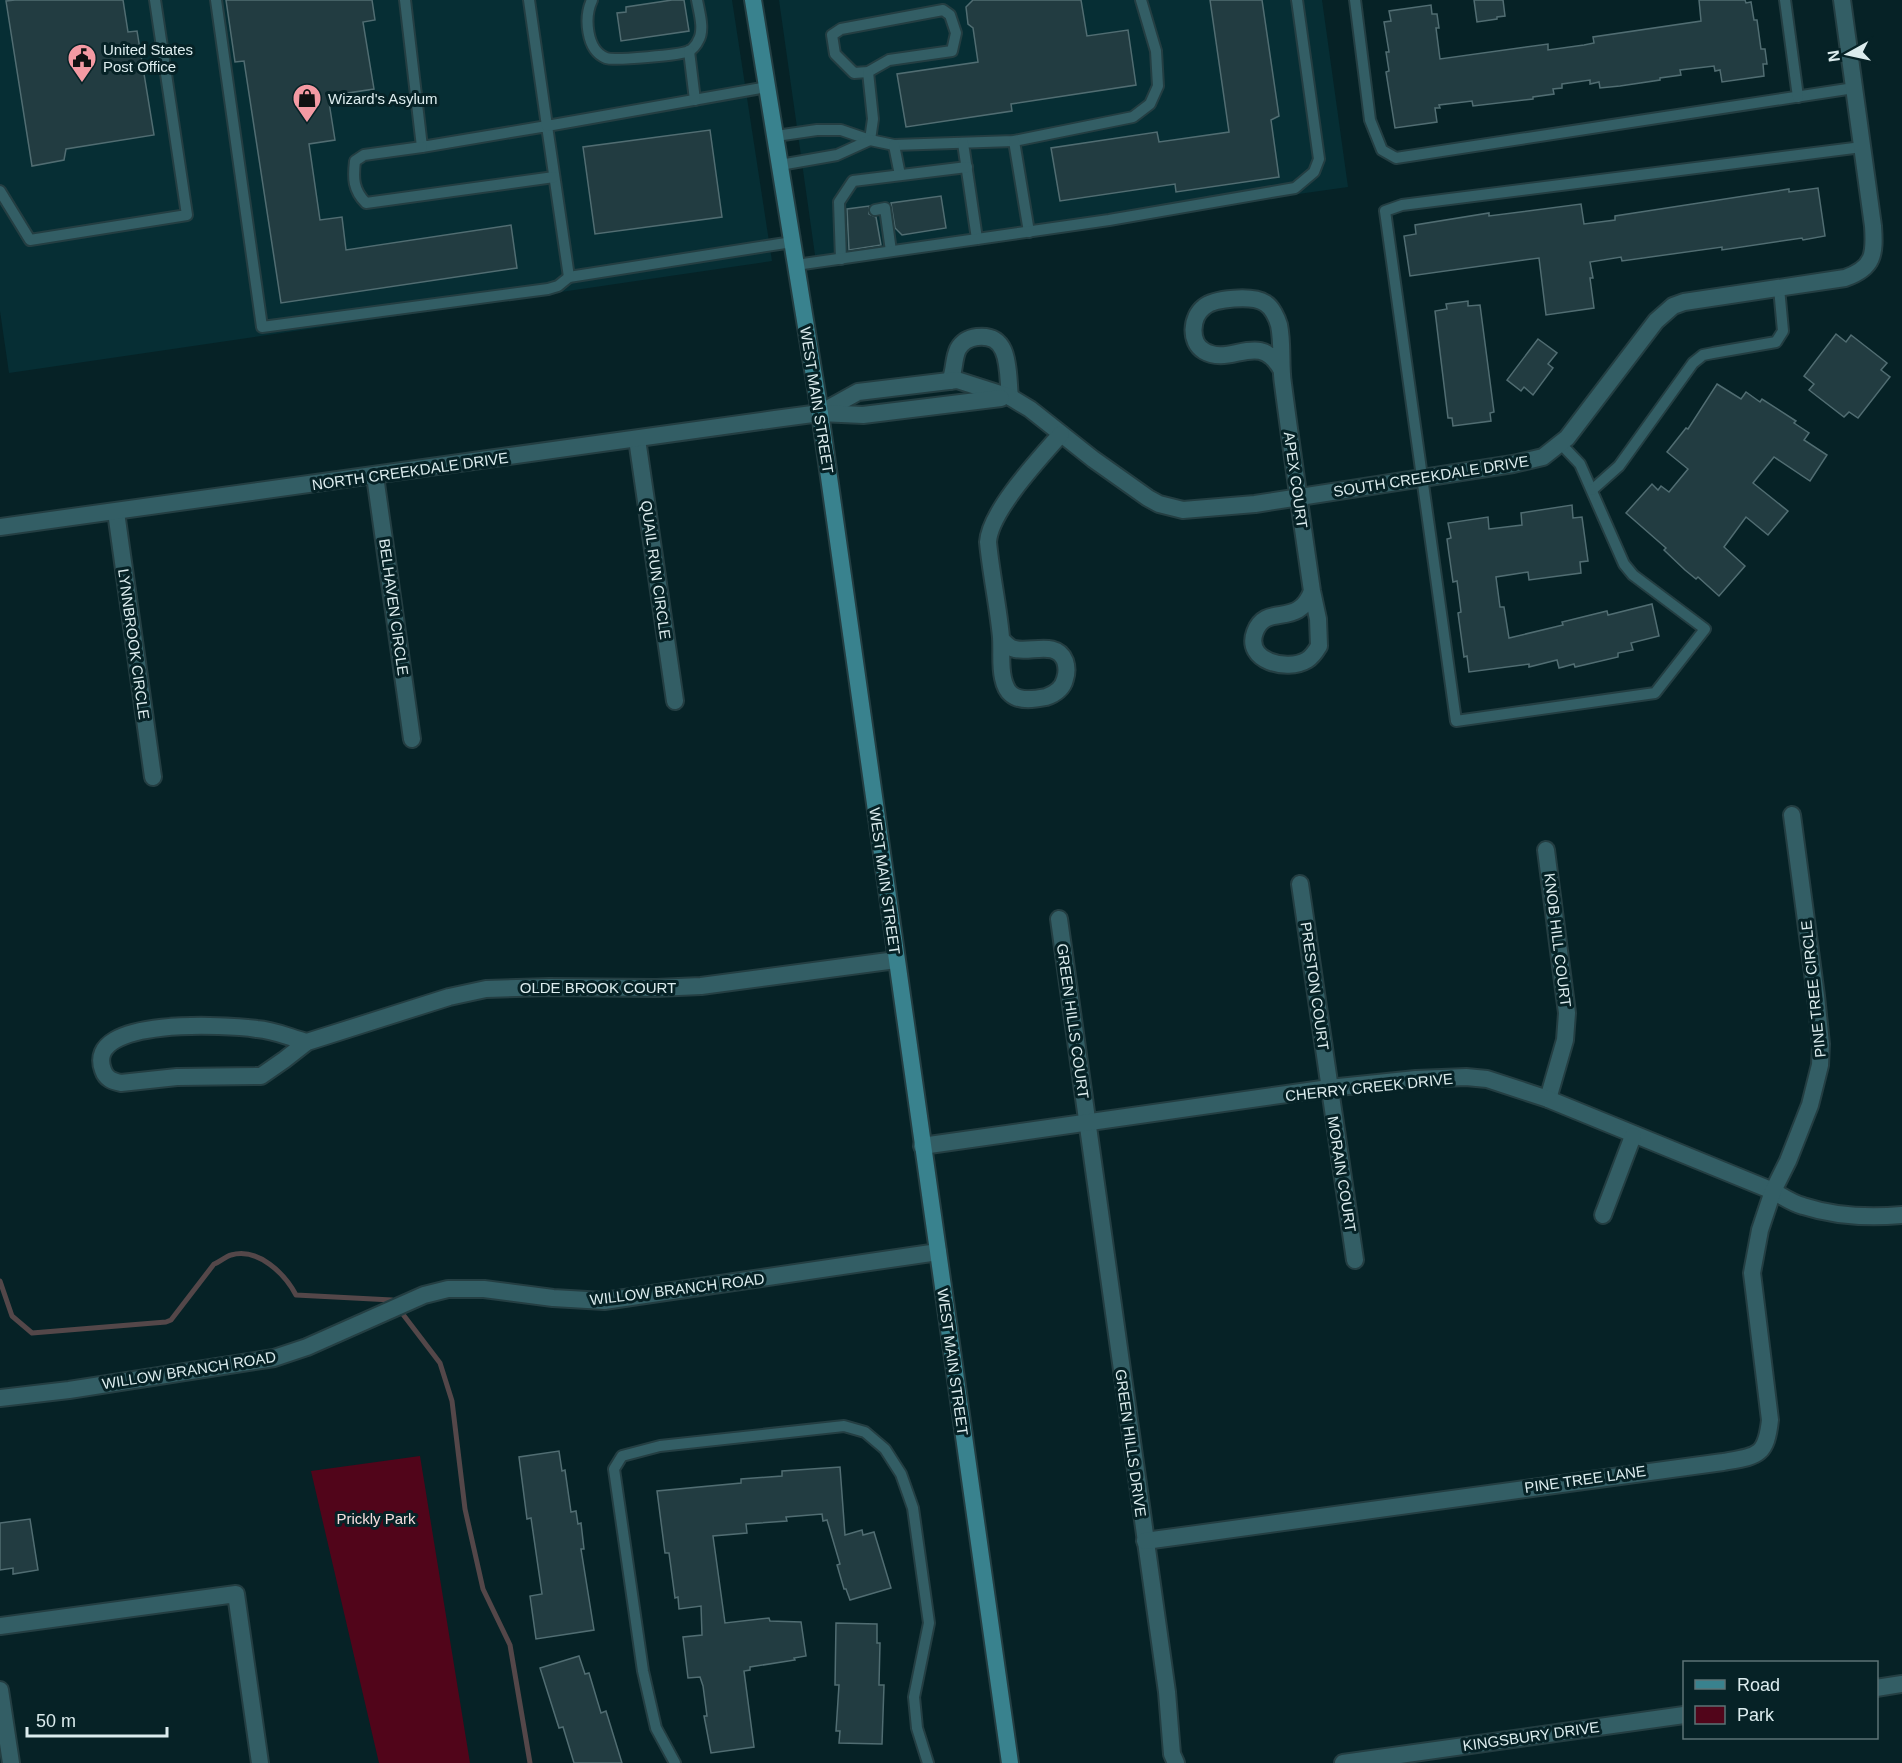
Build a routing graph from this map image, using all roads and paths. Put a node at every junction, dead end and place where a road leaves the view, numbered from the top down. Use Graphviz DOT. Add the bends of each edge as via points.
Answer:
graph roads {
  1 [pos="155,0"];
  2 [pos="216,0"];
  3 [pos="405,0"];
  4 [pos="529,0"];
  5 [pos="591,0"];
  6 [pos="697,0"];
  7 [pos="753,0"];
  8 [pos="1141,0"];
  9 [pos="1297,0"];
  10 [pos="1355,0"];
  11 [pos="1785,0"];
  12 [pos="1842,0"];
  13 [pos="689,51"];
  14 [pos="868,72"];
  15 [pos="767,87"];
  16 [pos="1854,88"];
  17 [pos="1798,97"];
  18 [pos="695,100"];
  19 [pos="547,126"];
  20 [pos="776,136"];
  21 [pos="870,140"];
  22 [pos="1014,141"];
  23 [pos="963,143"];
  24 [pos="894,145"];
  25 [pos="422,147"];
  26 [pos="1862,147"];
  27 [pos="780,165"];
  28 [pos="966,167"];
  29 [pos="900,175"];
  30 [pos="554,177"];
  31 [pos="0,191"];
  32 [pos="875,210"];
  33 [pos="1029,232"];
  34 [pos="977,239"];
  35 [pos="792,242"];
  36 [pos="891,251"];
  37 [pos="841,259"];
  38 [pos="796,265"];
  39 [pos="569,277"];
  40 [pos="1779,288"];
  41 [pos="1281,369"];
  42 [pos="950,381"];
  43 [pos="1010,397"];
  44 [pos="820,413"];
  45 [pos="1061,434"];
  46 [pos="637,439"];
  47 [pos="1561,444"];
  48 [pos="375,476"];
  49 [pos="1422,478"];
  50 [pos="1592,490"];
  51 [pos="1298,497"];
  52 [pos="116,512"];
  53 [pos="0,527"];
  54 [pos="1312,591"];
  55 [pos="1001,639"];
  56 [pos="675,701"];
  57 [pos="412,739"];
  58 [pos="153,777"];
  59 [pos="1791,815"];
  60 [pos="1546,850"];
  61 [pos="1300,884"];
  62 [pos="1059,919"];
  63 [pos="896,960"];
  64 [pos="307,1042"];
  65 [pos="1329,1088"];
  66 [pos="1548,1099"];
  67 [pos="1088,1123"];
  68 [pos="1634,1136"];
  69 [pos="922,1146"];
  70 [pos="1773,1191"];
  71 [pos="1603,1215"];
  72 [pos="1902,1215"];
  73 [pos="938,1252"];
  74 [pos="1355,1260"];
  75 [pos="0,1398"];
  76 [pos="1145,1541"];
  77 [pos="0,1626"];
  78 [pos="1902,1684"];
  79 [pos="1878,1688"];
  80 [pos="0,1690"];
  81 [pos="1683,1715"];
  82 [pos="11,1763"];
  83 [pos="260,1763"];
  84 [pos="675,1763"];
  85 [pos="928,1763"];
  86 [pos="1010,1763"];
  87 [pos="1176,1763"];
  88 [pos="1343,1763"];
  1 -- 31 [label="lane" via="187,215 30,240"];
  2 -- 39 [label="lane" via="262,327 548,290"];
  3 -- 25 [label="lane"];
  4 -- 19 [label="lane"];
  5 -- 13 [label="lane" via="588,32 604,57 621,59"];
  6 -- 13 [label="lane" via="700,37"];
  7 -- 15 [label="main road, WEST MAIN STREET"];
  8 -- 22 [label="lane" via="1156,51 1158,86 1150,104 1133,117"];
  9 -- 33 [label="lane" via="1319,159 1304,183 1295,188"];
  10 -- 17 [label="lane" via="1370,120 1382,150 1396,158"];
  11 -- 17 [label="lane"];
  12 -- 16 [label="street, SOUTH CREEKDALE DRIVE"];
  13 -- 18 [label="lane"];
  14 -- 14 [label="lane" via="854,73 835,54 832,35 840,29 943,10 950,15 956,33 952,51 889,60"];
  14 -- 21 [label="lane" via="873,119"];
  15 -- 18 [label="lane"];
  15 -- 20 [label="main road, WEST MAIN STREET"];
  16 -- 17 [label="lane"];
  16 -- 26 [label="street, SOUTH CREEKDALE DRIVE"];
  18 -- 19 [label="lane"];
  19 -- 25 [label="lane"];
  19 -- 30 [label="lane"];
  20 -- 21 [label="lane" via="841,130"];
  20 -- 27 [label="main road, WEST MAIN STREET"];
  21 -- 24 [label="lane"];
  21 -- 27 [label="lane" via="837,155"];
  22 -- 23 [label="lane"];
  22 -- 33 [label="lane"];
  23 -- 24 [label="lane"];
  23 -- 28 [label="lane"];
  24 -- 29 [label="lane"];
  25 -- 30 [label="lane" via="364,155 356,161 356,194 366,203"];
  26 -- 40 [label="street, SOUTH CREEKDALE DRIVE" via="1874,226 1869,263 1864,270 1845,278"];
  26 -- 49 [label="lane" via="1385,211"];
  27 -- 35 [label="main road, WEST MAIN STREET"];
  28 -- 29 [label="lane"];
  28 -- 34 [label="lane"];
  29 -- 37 [label="lane" via="853,181 839,202"];
  30 -- 39 [label="lane"];
  32 -- 36 [label="lane" via="885,208 883,229"];
  33 -- 34 [label="lane"];
  34 -- 36 [label="lane"];
  35 -- 38 [label="main road, WEST MAIN STREET"];
  35 -- 39 [label="lane"];
  36 -- 37 [label="lane"];
  37 -- 38 [label="lane"];
  38 -- 44 [label="main road, WEST MAIN STREET"];
  40 -- 47 [label="street, SOUTH CREEKDALE DRIVE" via="1673,306 1656,321"];
  40 -- 50 [label="lane" via="1784,331 1776,342 1713,352 1693,363 1619,466"];
  41 -- 41 [label="street, APEX COURT" via="1279,324 1266,303 1254,299 1220,301 1204,306 1198,313 1194,335 1203,351 1264,352"];
  41 -- 51 [label="street, APEX COURT"];
  42 -- 43 [label="street, SOUTH CREEKDALE DRIVE"];
  42 -- 43 [label="street" via="955,371 954,359 964,342 973,337 991,338 1006,352"];
  42 -- 44 [label="street, SOUTH CREEKDALE DRIVE" via="858,392"];
  43 -- 44 [label="street" via="863,415"];
  43 -- 45 [label="street, SOUTH CREEKDALE DRIVE"];
  44 -- 46 [label="street, NORTH CREEKDALE DRIVE"];
  44 -- 63 [label="main road, WEST MAIN STREET"];
  45 -- 51 [label="street, SOUTH CREEKDALE DRIVE" via="1148,498 1171,507 1196,510"];
  45 -- 55 [label="street" via="1005,504 989,531"];
  46 -- 48 [label="street, NORTH CREEKDALE DRIVE"];
  46 -- 56 [label="street, QUAIL RUN CIRCLE"];
  47 -- 49 [label="street, SOUTH CREEKDALE DRIVE" via="1530,461"];
  47 -- 50 [label="lane" via="1580,464"];
  48 -- 52 [label="street, NORTH CREEKDALE DRIVE"];
  48 -- 57 [label="street, BELHAVEN CIRCLE"];
  49 -- 50 [label="lane" via="1456,721 1655,693 1705,629 1624,564"];
  49 -- 51 [label="street, SOUTH CREEKDALE DRIVE"];
  51 -- 54 [label="street, APEX COURT"];
  52 -- 53 [label="street, NORTH CREEKDALE DRIVE"];
  52 -- 58 [label="street, LYNNBROOK CIRCLE"];
  54 -- 54 [label="street, APEX COURT" via="1303,608 1272,616 1258,626 1253,639 1266,661 1285,666 1299,663 1308,660 1319,646"];
  55 -- 55 [label="street" via="1003,681 1009,693 1037,699 1051,695 1063,685 1066,668 1059,653 1050,649 1016,650"];
  59 -- 70 [label="street, PINE TREE CIRCLE" via="1816,996 1820,1065 1810,1105"];
  60 -- 66 [label="street, KNOB HILL COURT" via="1567,1013 1565,1040"];
  61 -- 65 [label="street, PRESTON COURT"];
  62 -- 67 [label="street, GREEN HILLS COURT"];
  63 -- 64 [label="street, OLDE BROOK COURT" via="701,986 486,989"];
  63 -- 69 [label="main road, WEST MAIN STREET"];
  64 -- 64 [label="street, OLDE BROOK COURT" via="260,1029 176,1027 135,1032 111,1041 101,1056 101,1066 105,1076 121,1083 177,1077 261,1076"];
  65 -- 66 [label="street, CHERRY CREEK DRIVE" via="1466,1077 1487,1079"];
  65 -- 67 [label="street, CHERRY CREEK DRIVE"];
  65 -- 74 [label="street, MORAIN COURT"];
  66 -- 68 [label="street, CHERRY CREEK DRIVE"];
  67 -- 69 [label="street, CHERRY CREEK DRIVE"];
  67 -- 76 [label="street, GREEN HILLS DRIVE"];
  68 -- 70 [label="street, CHERRY CREEK DRIVE"];
  68 -- 71 [label="street"];
  69 -- 73 [label="main road, WEST MAIN STREET"];
  70 -- 72 [label="street, CHERRY CREEK DRIVE" via="1802,1206 1839,1214"];
  70 -- 76 [label="street, PINE TREE LANE" via="1752,1273 1770,1419 1768,1439 1755,1455"];
  73 -- 75 [label="street, WILLOW BRANCH ROAD" via="604,1301 463,1288 424,1295 274,1358"];
  73 -- 86 [label="main road, WEST MAIN STREET"];
  76 -- 87 [label="street, GREEN HILLS DRIVE"];
  77 -- 83 [label="street" via="236,1594"];
  78 -- 79 [label="street"];
  80 -- 82 [label="street"];
  81 -- 88 [label="street, KINGSBURY DRIVE"];
  84 -- 85 [label="lane" via="656,1728 643,1671 614,1469 622,1456 660,1446 844,1426 865,1432 885,1449 902,1474 913,1508 929,1623 914,1697 917,1728"];
}
